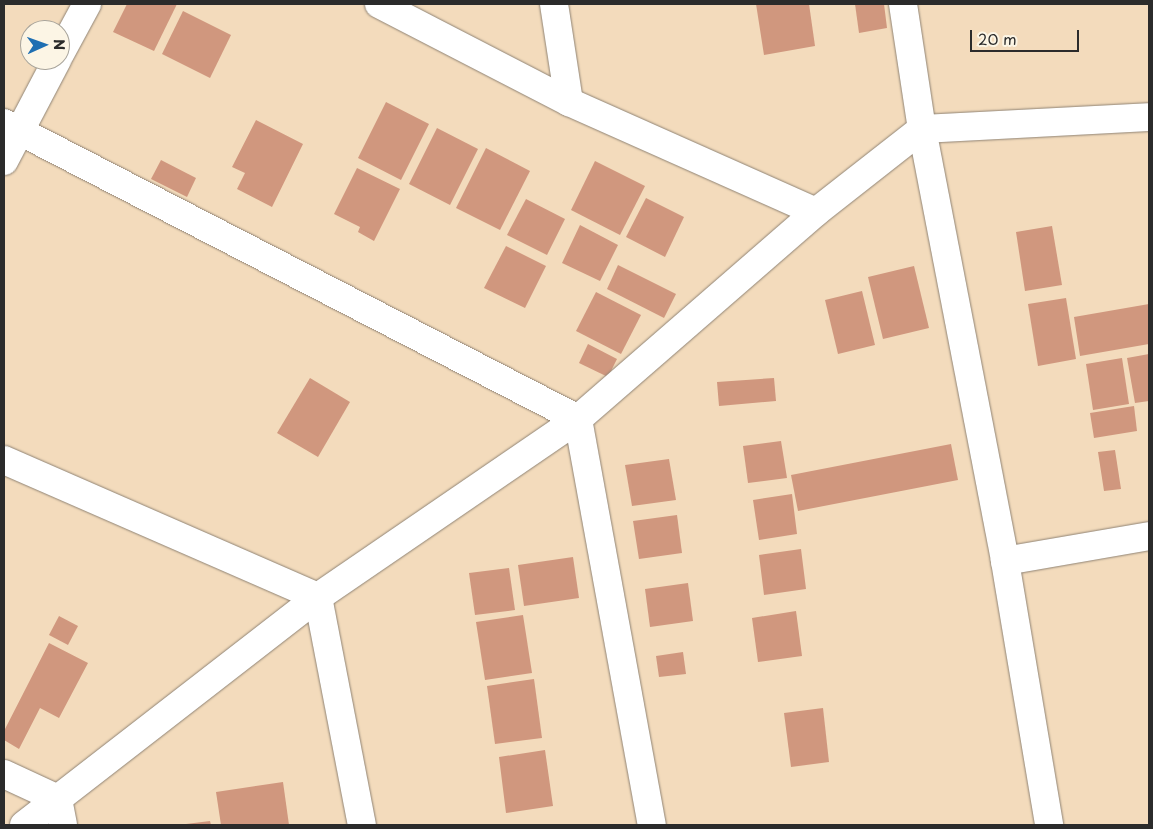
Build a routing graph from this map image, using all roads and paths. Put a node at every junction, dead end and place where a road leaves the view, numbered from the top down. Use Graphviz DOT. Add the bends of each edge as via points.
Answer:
graph roads {
  1 [pos="87,4"];
  2 [pos="379,4"];
  3 [pos="554,4"];
  4 [pos="903,4"];
  5 [pos="70,35"];
  6 [pos="50,70"];
  7 [pos="569,102"];
  8 [pos="1149,117"];
  9 [pos="12,127"];
  10 [pos="922,129"];
  11 [pos="4,161"];
  12 [pos="816,212"];
  13 [pos="578,419"];
  14 [pos="4,460"];
  15 [pos="1149,536"];
  16 [pos="1005,562"];
  17 [pos="318,597"];
  18 [pos="4,774"];
  19 [pos="58,799"];
  20 [pos="24,825"];
  21 [pos="63,825"];
  22 [pos="362,825"];
  23 [pos="652,825"];
  24 [pos="1049,825"];
  1 -- 5 [label="street"];
  2 -- 7 [label="street"];
  3 -- 7 [label="street"];
  4 -- 10 [label="street"];
  6 -- 9 [label="street"];
  7 -- 12 [label="street"];
  8 -- 10 [label="street"];
  9 -- 11 [label="street"];
  9 -- 13 [label="street"];
  10 -- 12 [label="street"];
  10 -- 16 [label="street"];
  12 -- 13 [label="street"];
  13 -- 17 [label="street"];
  13 -- 23 [label="street"];
  14 -- 17 [label="street"];
  15 -- 16 [label="street"];
  16 -- 24 [label="street"];
  17 -- 19 [label="street"];
  17 -- 22 [label="street"];
  18 -- 19 [label="street"];
  19 -- 20 [label="street"];
  19 -- 21 [label="street"];
}
